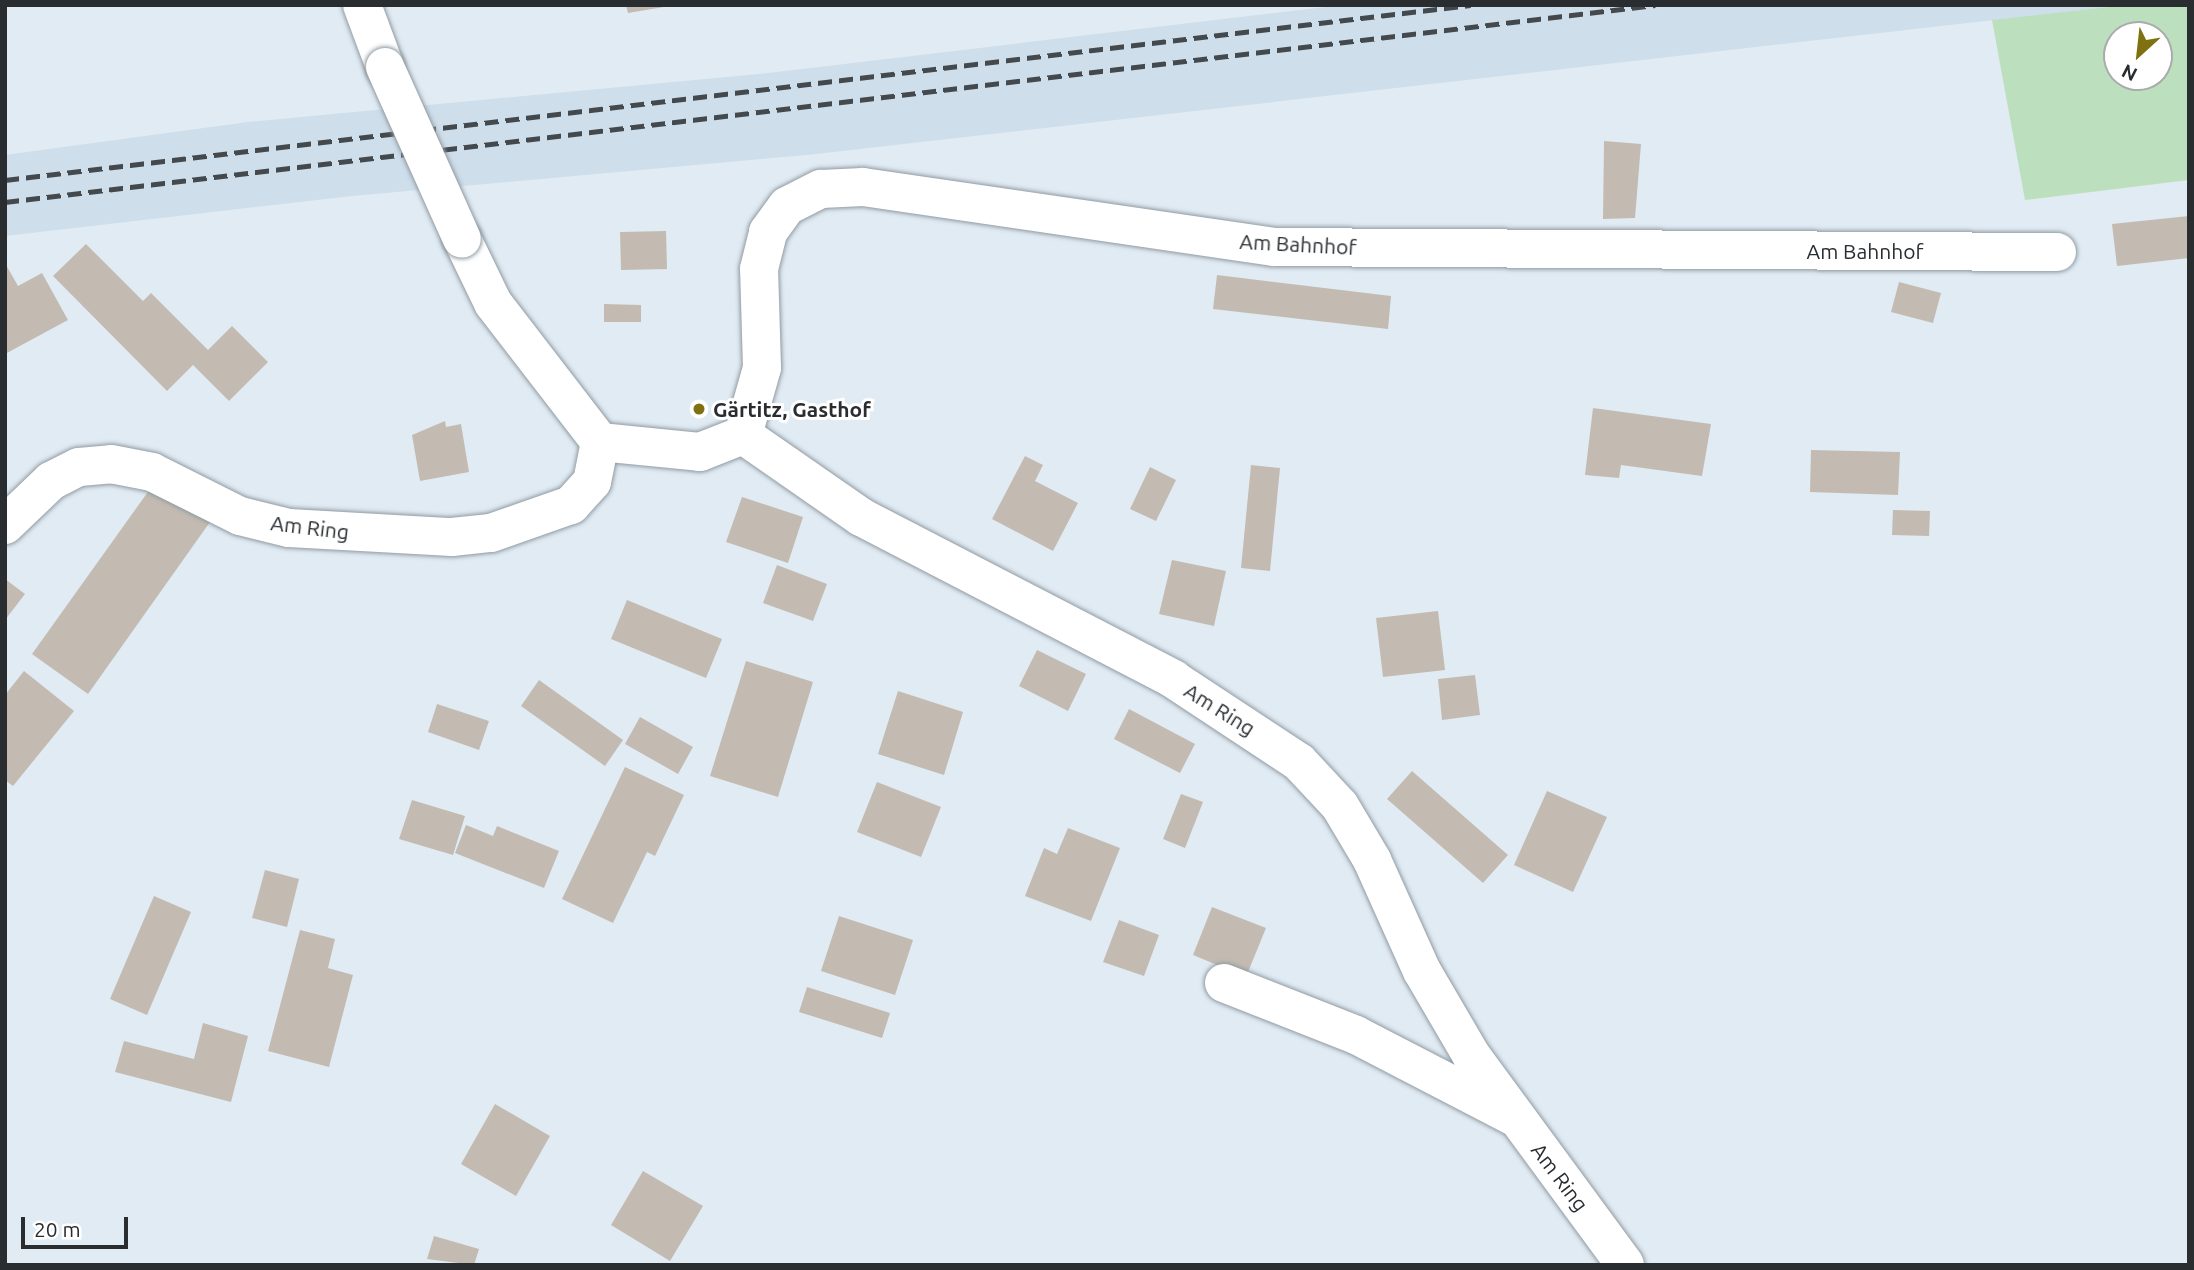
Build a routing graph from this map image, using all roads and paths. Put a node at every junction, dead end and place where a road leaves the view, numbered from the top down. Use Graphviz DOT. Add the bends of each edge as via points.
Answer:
graph roads {
  1 [pos="362,5"];
  2 [pos="2057,252"];
  3 [pos="743,435"];
  4 [pos="600,442"];
  5 [pos="5,525"];
  6 [pos="1224,983"];
  7 [pos="1516,1118"];
  8 [pos="1625,1265"];
  1 -- 4 [label="street, bridge" via="493,303"];
  2 -- 3 [label="street, Am Bahnhof" via="1274,247 863,187 821,190 787,206 768,232 759,270 762,368"];
  3 -- 4 [label="street" via="699,452"];
  3 -- 7 [label="street, Am Ring" via="861,517 1173,679 1298,762 1340,806 1422,971"];
  4 -- 5 [label="street, Am Ring" via="592,482 571,505 491,533 419,538 289,528 240,516 152,472 111,464 79,467 51,481"];
  6 -- 7 [label="street" via="1356,1035"];
  7 -- 8 [label="street, Am Ring"];
}
